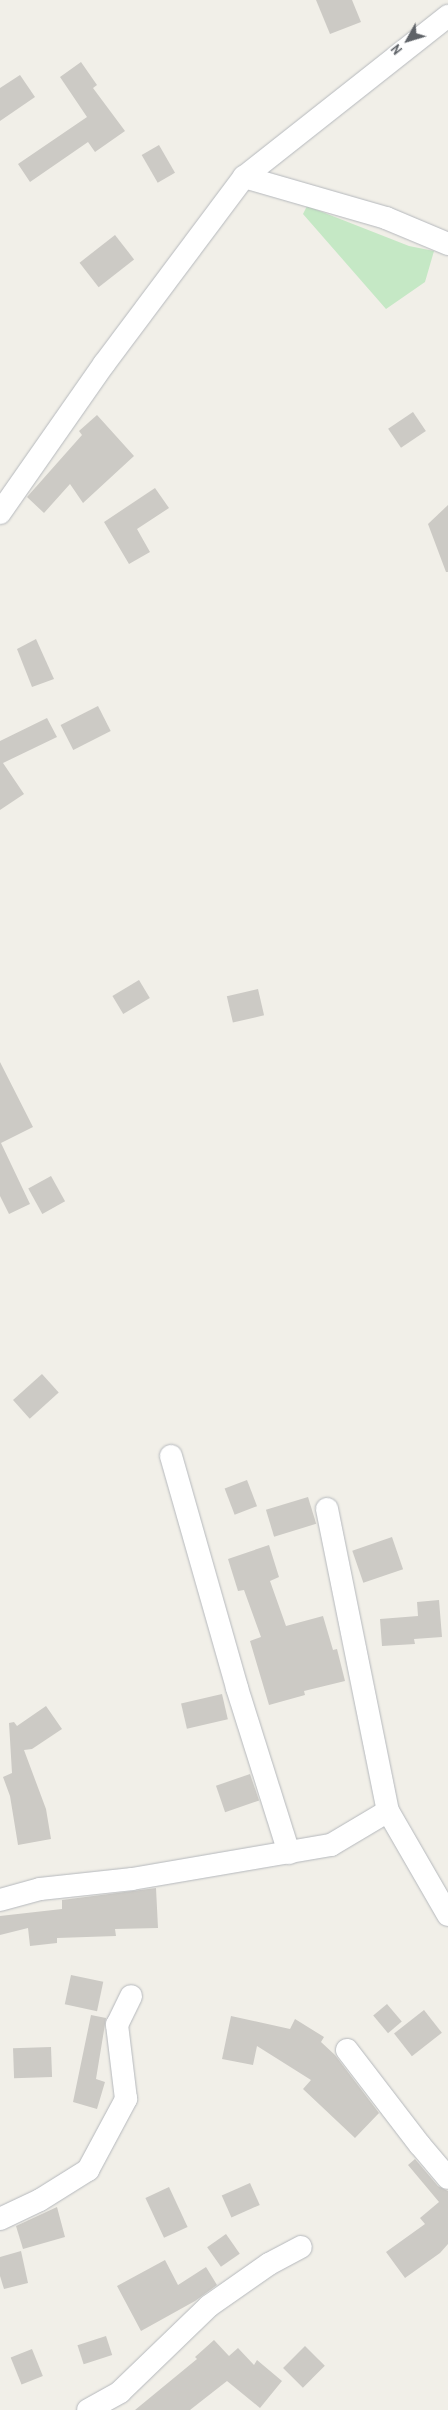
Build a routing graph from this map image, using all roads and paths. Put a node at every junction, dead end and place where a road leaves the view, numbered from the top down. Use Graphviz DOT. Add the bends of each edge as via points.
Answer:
graph roads {
  1 [pos="448,16"];
  2 [pos="244,177"];
  3 [pos="448,244"];
  4 [pos="0,513"];
  5 [pos="171,1456"];
  6 [pos="327,1509"];
  7 [pos="388,1811"];
  8 [pos="289,1853"];
  9 [pos="0,1900"];
  10 [pos="448,1915"];
  11 [pos="131,1996"];
  12 [pos="347,2050"];
  13 [pos="448,2178"];
  14 [pos="0,2219"];
  15 [pos="300,2247"];
  16 [pos="88,2410"];
  1 -- 2 [label="street"];
  2 -- 3 [label="street" via="386,218"];
  2 -- 4 [label="street" via="104,364"];
  5 -- 8 [label="street"];
  6 -- 7 [label="street"];
  7 -- 8 [label="street" via="330,1845"];
  7 -- 10 [label="street"];
  8 -- 9 [label="street" via="132,1879 40,1889"];
  11 -- 14 [label="street" via="117,2025 126,2099 88,2170 40,2200"];
  12 -- 13 [label="street"];
  15 -- 16 [label="street" via="269,2264 209,2306 120,2392"];
}
